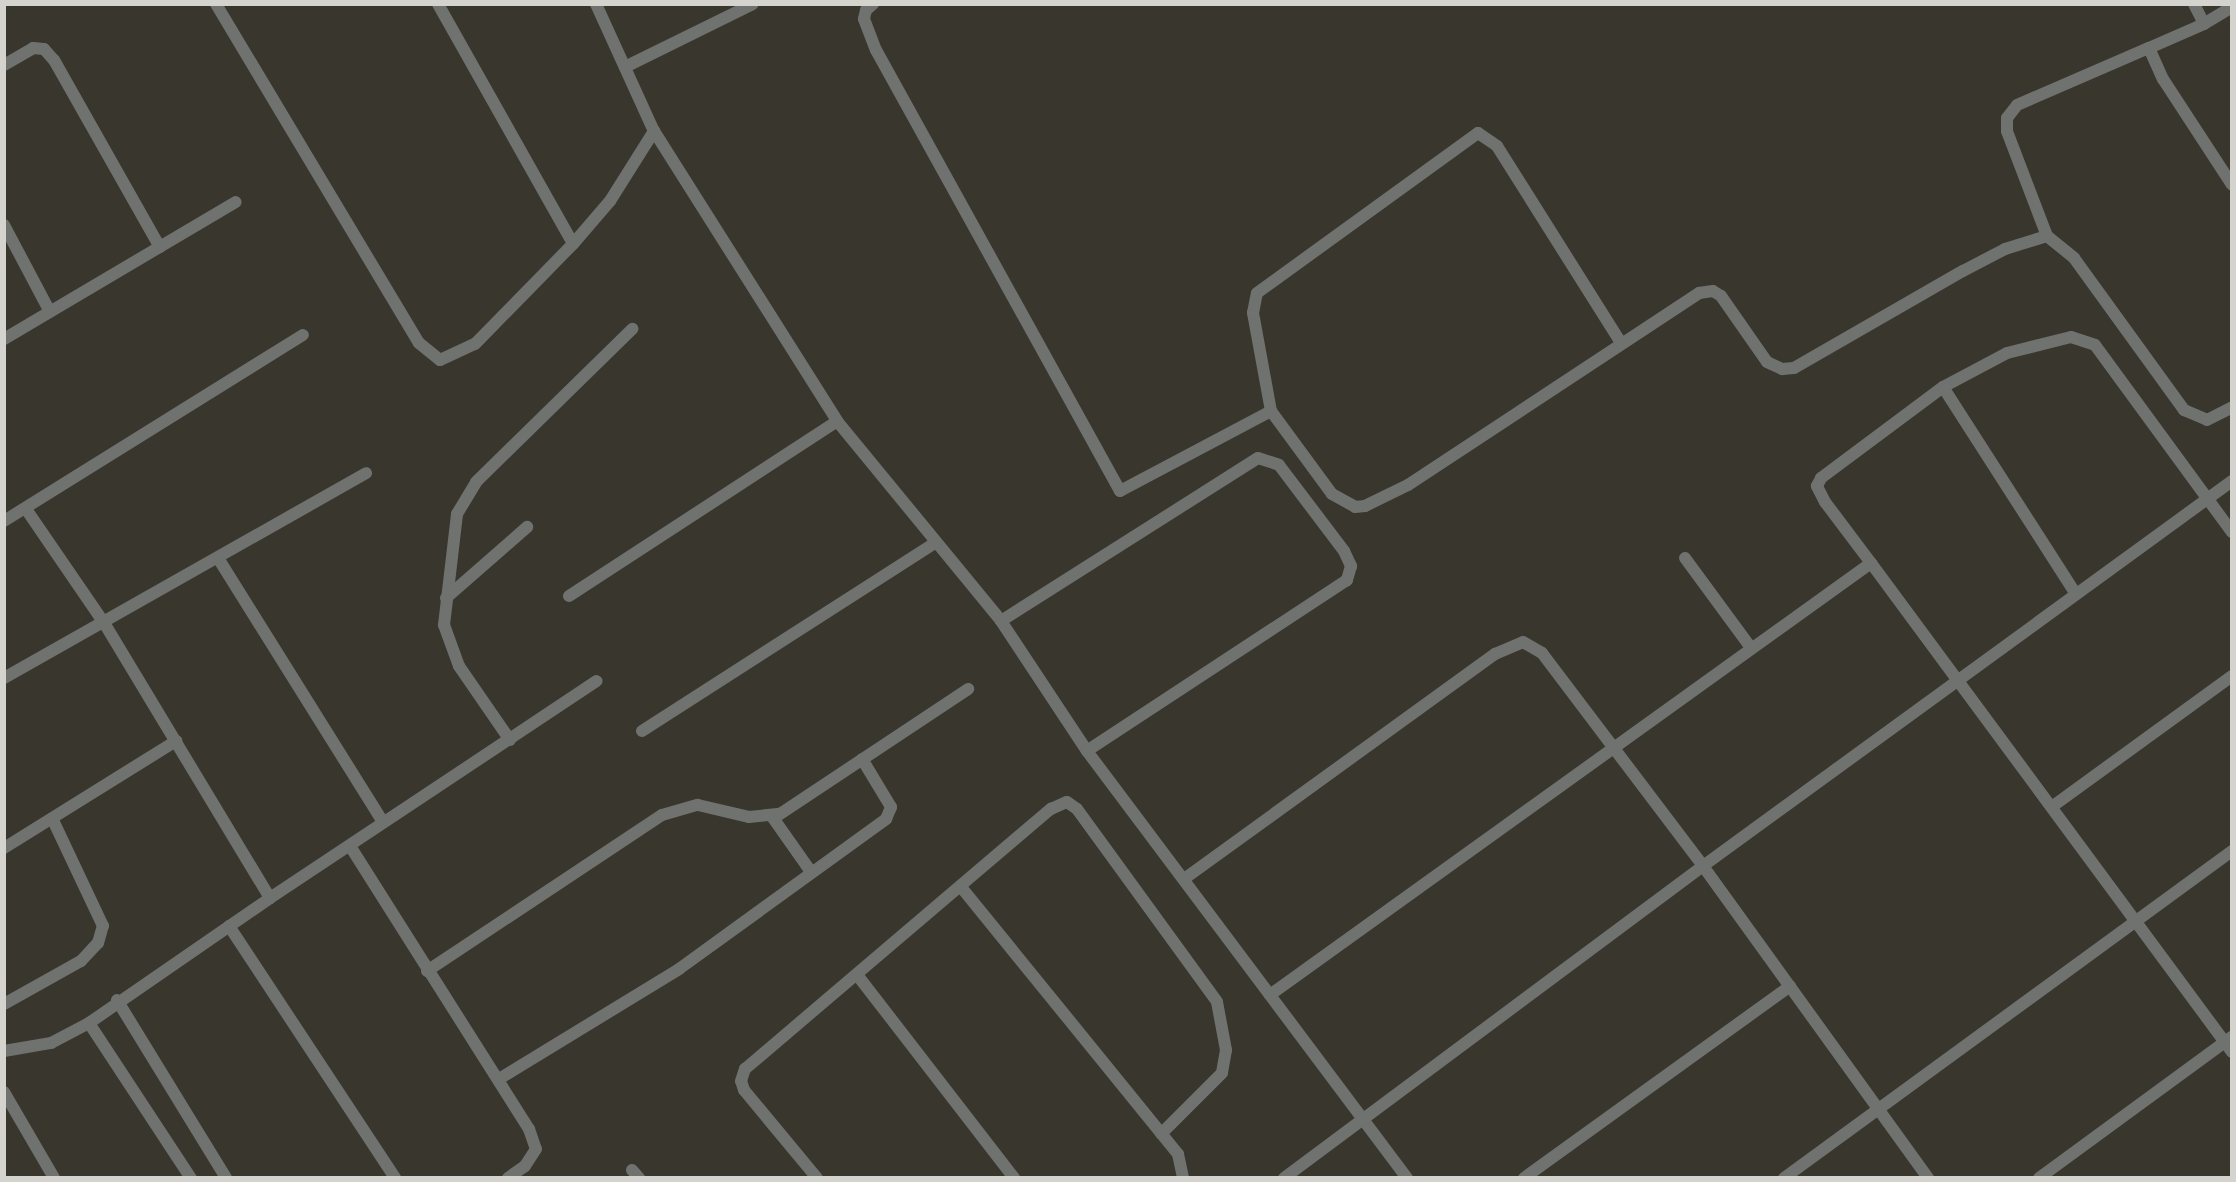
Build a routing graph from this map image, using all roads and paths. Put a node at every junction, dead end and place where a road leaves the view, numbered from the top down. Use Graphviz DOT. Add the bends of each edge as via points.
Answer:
graph roads {
  1 [pos="216,4"];
  2 [pos="438,4"];
  3 [pos="596,4"];
  4 [pos="753,4"];
  5 [pos="873,4"];
  6 [pos="2194,4"];
  7 [pos="2232,7"];
  8 [pos="2204,24"];
  9 [pos="2149,48"];
  10 [pos="4,65"];
  11 [pos="627,66"];
  12 [pos="654,131"];
  13 [pos="2232,185"];
  14 [pos="236,202"];
  15 [pos="4,225"];
  16 [pos="2047,236"];
  17 [pos="573,244"];
  18 [pos="160,247"];
  19 [pos="50,312"];
  20 [pos="632,329"];
  21 [pos="303,335"];
  22 [pos="4,339"];
  23 [pos="1622,343"];
  24 [pos="1943,387"];
  25 [pos="2232,407"];
  26 [pos="1271,411"];
  27 [pos="837,421"];
  28 [pos="366,473"];
  29 [pos="2232,481"];
  30 [pos="2207,499"];
  31 [pos="26,509"];
  32 [pos="4,521"];
  33 [pos="527,527"];
  34 [pos="2232,532"];
  35 [pos="935,543"];
  36 [pos="218,558"];
  37 [pos="1685,558"];
  38 [pos="1871,563"];
  39 [pos="2075,593"];
  40 [pos="569,596"];
  41 [pos="446,598"];
  42 [pos="102,620"];
  43 [pos="1001,621"];
  44 [pos="1752,648"];
  45 [pos="2232,676"];
  46 [pos="4,678"];
  47 [pos="1960,679"];
  48 [pos="597,681"];
  49 [pos="968,689"];
  50 [pos="642,731"];
  51 [pos="510,740"];
  52 [pos="176,741"];
  53 [pos="1615,746"];
  54 [pos="1087,751"];
  55 [pos="862,759"];
  56 [pos="2052,806"];
  57 [pos="771,815"];
  58 [pos="52,818"];
  59 [pos="383,822"];
  60 [pos="350,846"];
  61 [pos="4,848"];
  62 [pos="2232,851"];
  63 [pos="1702,866"];
  64 [pos="811,872"];
  65 [pos="1184,879"];
  66 [pos="961,887"];
  67 [pos="270,898"];
  68 [pos="2134,922"];
  69 [pos="229,926"];
  70 [pos="427,971"];
  71 [pos="858,976"];
  72 [pos="1790,986"];
  73 [pos="1270,995"];
  74 [pos="117,1000"];
  75 [pos="4,1004"];
  76 [pos="89,1023"];
  77 [pos="2229,1044"];
  78 [pos="4,1051"];
  79 [pos="499,1079"];
  80 [pos="4,1092"];
  81 [pos="1878,1108"];
  82 [pos="1361,1119"];
  83 [pos="1161,1134"];
  84 [pos="54,1178"];
  85 [pos="191,1178"];
  86 [pos="226,1178"];
  87 [pos="395,1178"];
  88 [pos="508,1178"];
  89 [pos="817,1178"];
  90 [pos="1014,1178"];
  91 [pos="1183,1178"];
  92 [pos="1284,1178"];
  93 [pos="1407,1178"];
  94 [pos="1524,1178"];
  95 [pos="1784,1178"];
  96 [pos="1928,1178"];
  97 [pos="2039,1178"];
  1 -- 17 [label="street" via="418,343 433,358 447,360 475,344"];
  2 -- 17 [label="street"];
  3 -- 11 [label="street"];
  4 -- 11 [label="street"];
  5 -- 26 [label="street" via="864,19 876,50 1120,490 1125,491"];
  6 -- 8 [label="street"];
  7 -- 8 [label="street"];
  8 -- 9 [label="street"];
  9 -- 13 [label="street" via="2163,79"];
  9 -- 16 [label="street" via="2017,105 2007,118 2007,131"];
  10 -- 18 [label="street" via="33,48 44,49 54,60"];
  11 -- 12 [label="street"];
  12 -- 17 [label="street" via="610,201"];
  12 -- 27 [label="street"];
  14 -- 18 [label="street"];
  15 -- 19 [label="street"];
  16 -- 23 [label="street" via="2005,249 1794,368 1782,369 1767,362 1721,296 1713,291 1683,302"];
  16 -- 25 [label="street" via="2074,258 2184,410 2206,420"];
  18 -- 19 [label="street"];
  19 -- 22 [label="street"];
  20 -- 41 [label="street" via="462,500"];
  21 -- 31 [label="street"];
  23 -- 26 [label="street" via="1408,484 1365,506 1354,507 1332,494"];
  23 -- 26 [label="street" via="1497,146 1478,133 1257,293 1253,313"];
  24 -- 30 [label="street" via="2007,353 2071,337 2082,338 2095,345"];
  24 -- 38 [label="street" via="1821,478 1817,486"];
  24 -- 39 [label="street"];
  27 -- 35 [label="street"];
  27 -- 40 [label="street"];
  28 -- 36 [label="street"];
  29 -- 30 [label="street"];
  30 -- 34 [label="street"];
  30 -- 39 [label="street"];
  31 -- 32 [label="street"];
  31 -- 42 [label="street"];
  33 -- 41 [label="street"];
  35 -- 43 [label="street"];
  35 -- 50 [label="street"];
  36 -- 42 [label="street"];
  36 -- 59 [label="street"];
  37 -- 44 [label="street"];
  38 -- 44 [label="street"];
  38 -- 47 [label="street"];
  39 -- 47 [label="street"];
  41 -- 51 [label="street" via="444,625 459,666"];
  42 -- 46 [label="street"];
  42 -- 52 [label="street"];
  43 -- 54 [label="street"];
  43 -- 54 [label="street" via="1258,458 1279,465 1344,551 1351,566 1347,580"];
  44 -- 53 [label="street"];
  45 -- 56 [label="street"];
  47 -- 56 [label="street"];
  47 -- 63 [label="street"];
  48 -- 51 [label="street"];
  49 -- 55 [label="street"];
  51 -- 59 [label="street"];
  52 -- 58 [label="street"];
  52 -- 67 [label="street"];
  53 -- 63 [label="street"];
  53 -- 65 [label="street" via="1542,653 1529,642 1512,644"];
  53 -- 73 [label="street"];
  54 -- 65 [label="street"];
  55 -- 57 [label="street" via="780,814"];
  55 -- 64 [label="street" via="891,807 889,814"];
  56 -- 68 [label="street"];
  57 -- 64 [label="street"];
  57 -- 70 [label="street" via="749,817 698,805 662,815"];
  58 -- 61 [label="street"];
  58 -- 75 [label="street" via="103,926 98,943 81,962"];
  59 -- 60 [label="street"];
  60 -- 67 [label="street"];
  60 -- 70 [label="street"];
  62 -- 68 [label="street"];
  63 -- 72 [label="street"];
  63 -- 82 [label="street"];
  64 -- 79 [label="street" via="679,969"];
  65 -- 73 [label="street"];
  66 -- 71 [label="street"];
  66 -- 83 [label="street"];
  66 -- 83 [label="street" via="1057,804 1067,802 1077,809 1201,975 1217,1002 1222,1021 1226,1050 1222,1073"];
  67 -- 69 [label="street"];
  68 -- 77 [label="street"];
  68 -- 81 [label="street"];
  69 -- 74 [label="street"];
  69 -- 87 [label="street"];
  70 -- 79 [label="street"];
  71 -- 89 [label="street" via="745,1070 741,1081"];
  71 -- 90 [label="street"];
  72 -- 81 [label="street"];
  72 -- 94 [label="street"];
  73 -- 82 [label="street"];
  74 -- 76 [label="street"];
  74 -- 86 [label="street"];
  76 -- 78 [label="street" via="51,1043"];
  76 -- 85 [label="street"];
  77 -- 97 [label="street"];
  79 -- 88 [label="street" via="536,1149 525,1166"];
  80 -- 84 [label="street"];
  81 -- 95 [label="street"];
  81 -- 96 [label="street"];
  82 -- 92 [label="street"];
  82 -- 93 [label="street"];
  83 -- 91 [label="street" via="1182,1161"];
}
